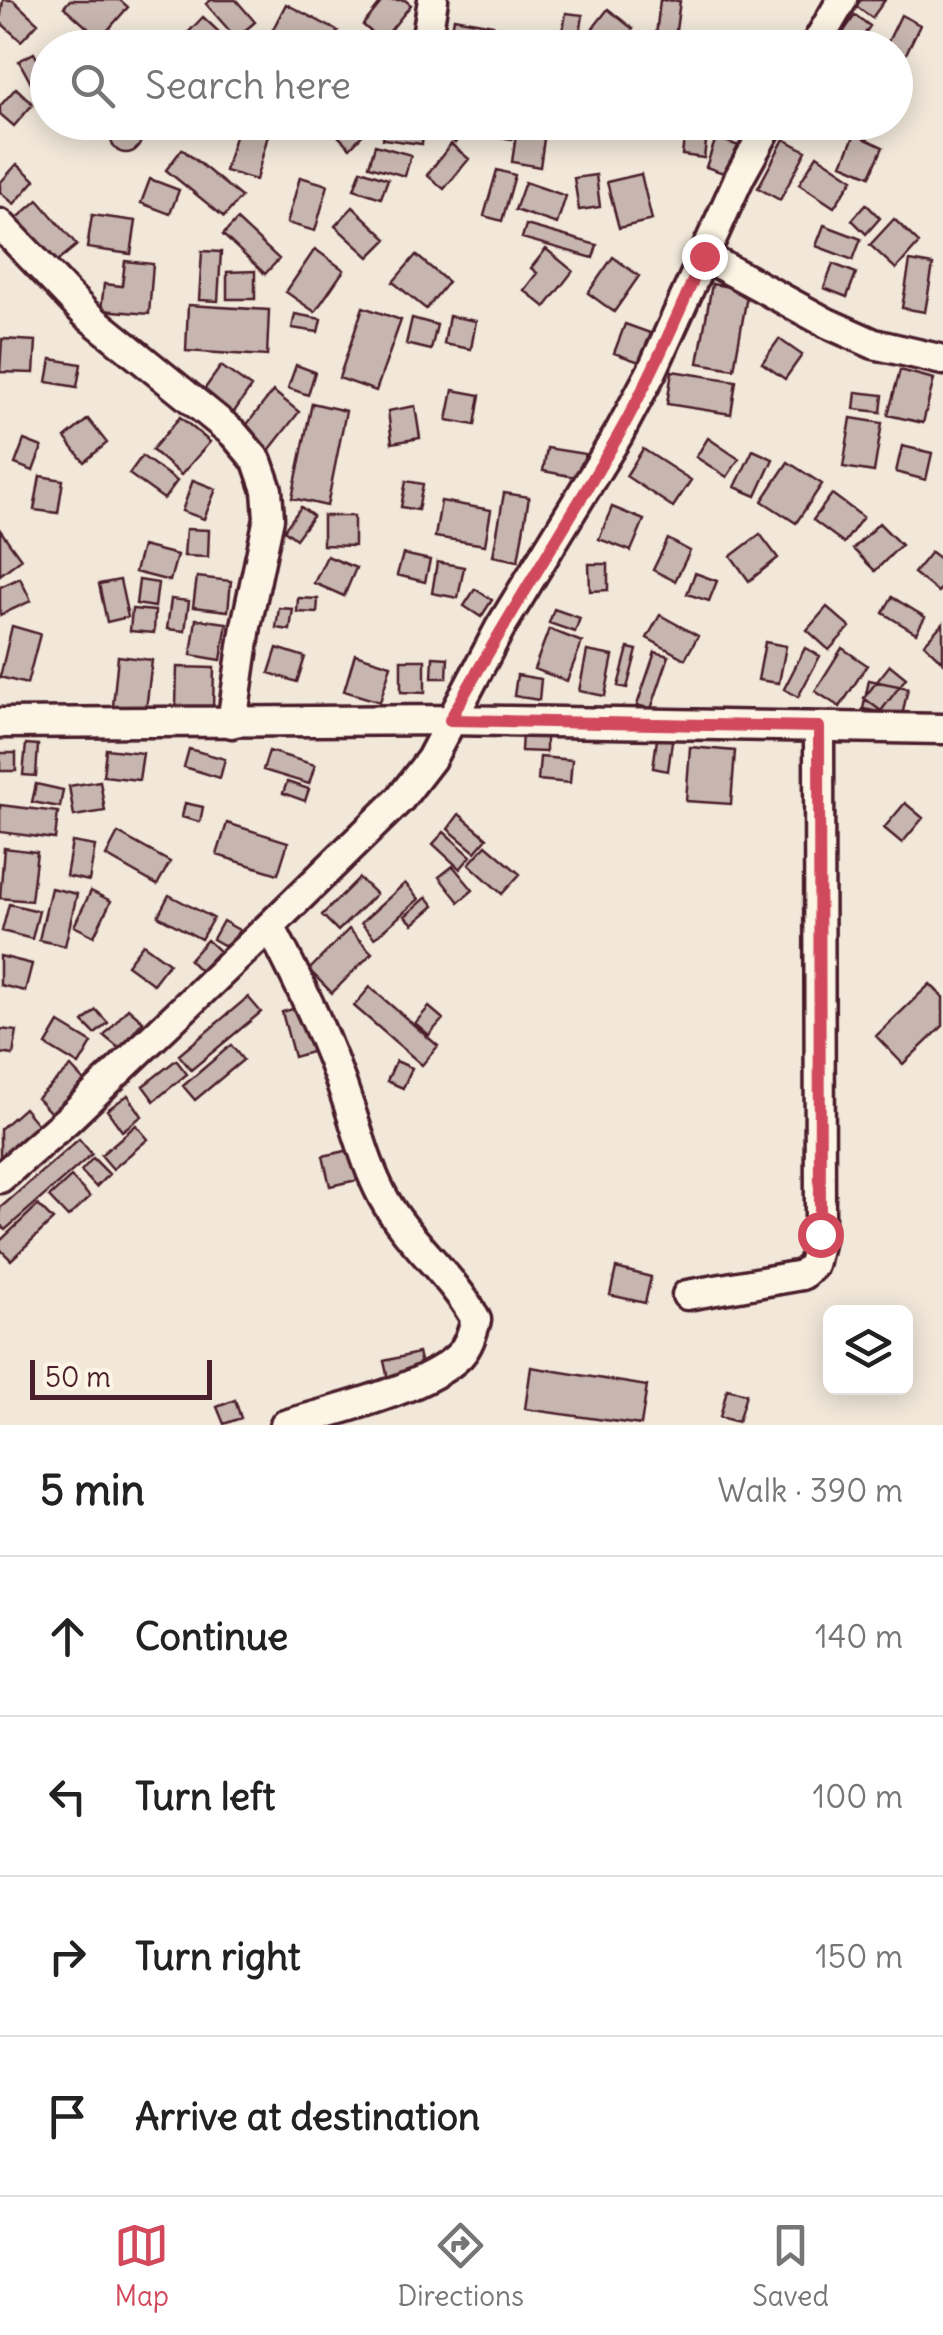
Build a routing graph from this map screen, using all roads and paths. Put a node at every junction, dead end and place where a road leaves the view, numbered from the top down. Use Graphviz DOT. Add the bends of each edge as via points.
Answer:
graph roads {
  1 [pos="433,0"];
  2 [pos="842,0"];
  3 [pos="427,30"];
  4 [pos="824,30"];
  5 [pos="760,140"];
  6 [pos="0,224"];
  7 [pos="704,256"];
  8 [pos="943,360"];
  9 [pos="450,720"];
  10 [pos="0,723"];
  11 [pos="232,723"];
  12 [pos="819,727"];
  13 [pos="943,728"];
  14 [pos="270,926"];
  15 [pos="0,1178"];
  16 [pos="687,1295"];
  17 [pos="285,1425"];
  1 -- 3 [label="street"];
  2 -- 4 [label="street"];
  5 -- 7 [label="street"];
  6 -- 11 [label="street" via="86,314 233,432 257,461 269,518"];
  7 -- 8 [label="street" via="827,324 874,344"];
  7 -- 9 [label="street" via="618,435"];
  9 -- 11 [label="street"];
  9 -- 12 [label="street"];
  9 -- 14 [label="street" via="400,800"];
  10 -- 11 [label="street"];
  12 -- 13 [label="street"];
  12 -- 16 [label="street" via="820,1234 813,1265 802,1275"];
  14 -- 15 [label="street"];
  14 -- 17 [label="street" via="313,1010 384,1198 476,1320 470,1342 443,1368"];
}
